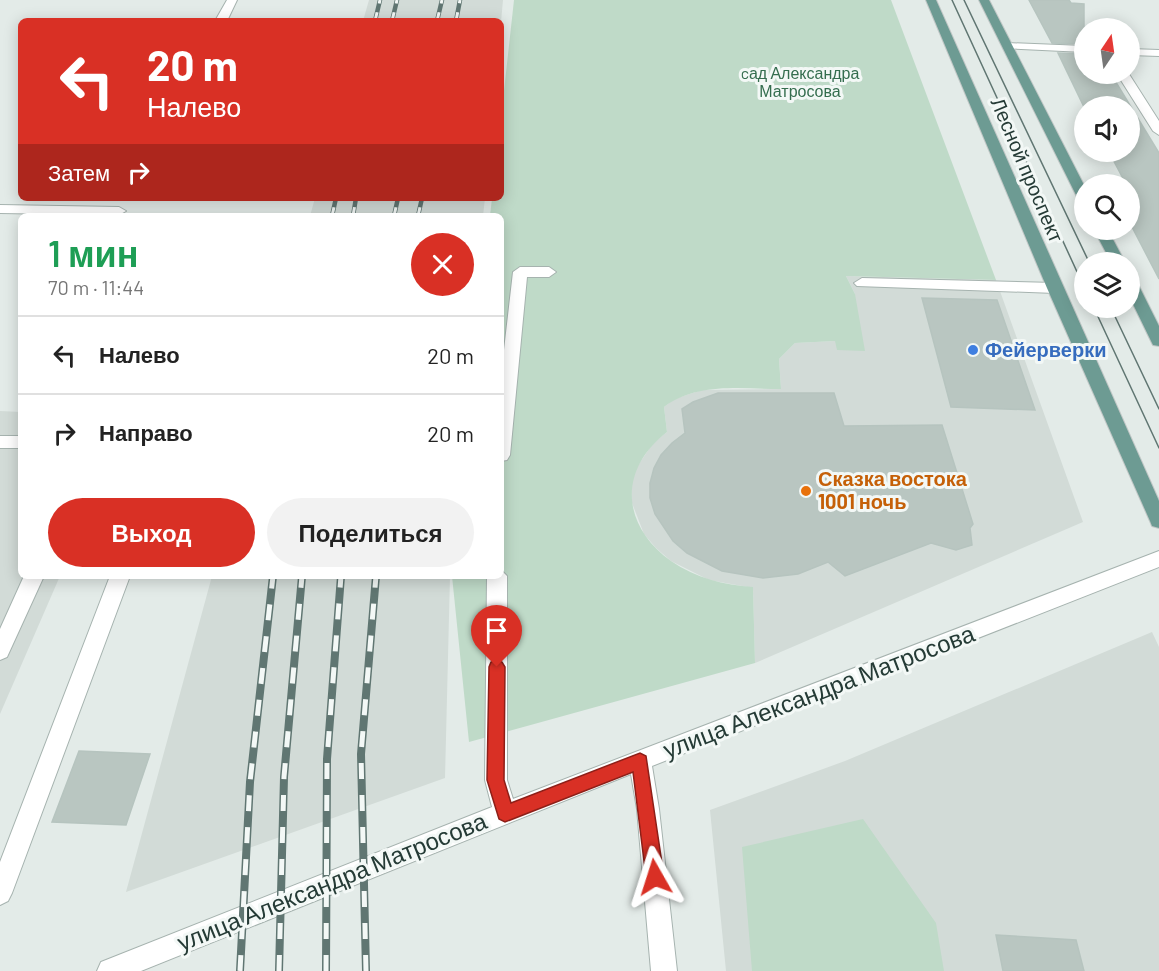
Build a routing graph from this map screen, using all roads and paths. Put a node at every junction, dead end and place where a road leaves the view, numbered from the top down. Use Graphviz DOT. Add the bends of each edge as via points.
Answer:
graph roads {
  1 [pos="232,0"];
  2 [pos="931,0"];
  3 [pos="984,0"];
  4 [pos="223,18"];
  5 [pos="1007,46"];
  6 [pos="1074,49"];
  7 [pos="1140,52"];
  8 [pos="1159,53"];
  9 [pos="1130,84"];
  10 [pos="1158,127"];
  11 [pos="1074,177"];
  12 [pos="120,208"];
  13 [pos="0,209"];
  14 [pos="549,272"];
  15 [pos="862,283"];
  16 [pos="1055,288"];
  17 [pos="1140,304"];
  18 [pos="1159,341"];
  19 [pos="504,426"];
  20 [pos="0,442"];
  21 [pos="18,442"];
  22 [pos="1159,521"];
  23 [pos="1159,559"];
  24 [pos="33,579"];
  25 [pos="119,579"];
  26 [pos="497,579"];
  27 [pos="0,651"];
  28 [pos="640,761"];
  29 [pos="505,813"];
  30 [pos="0,893"];
  31 [pos="110,971"];
  32 [pos="664,971"];
  1 -- 4 [label="street"];
  2 -- 16 [label="main road, Лесной проспект"];
  3 -- 5 [label="main road, Лесной проспект"];
  5 -- 6 [label="street"];
  5 -- 11 [label="main road, Лесной проспект"];
  7 -- 8 [label="street"];
  9 -- 10 [label="street"];
  12 -- 13 [label="street"];
  14 -- 19 [label="street" via="520,272"];
  15 -- 16 [label="street"];
  16 -- 22 [label="main road, Лесной проспект"];
  17 -- 18 [label="main road"];
  20 -- 21 [label="street"];
  23 -- 28 [label="street, улица Александра Матросова"];
  24 -- 27 [label="street"];
  25 -- 30 [label="street"];
  26 -- 29 [label="street" via="496,780"];
  28 -- 29 [label="street, улица Александра Матросова"];
  28 -- 32 [label="street"];
  29 -- 31 [label="street, улица Александра Матросова"];
}
